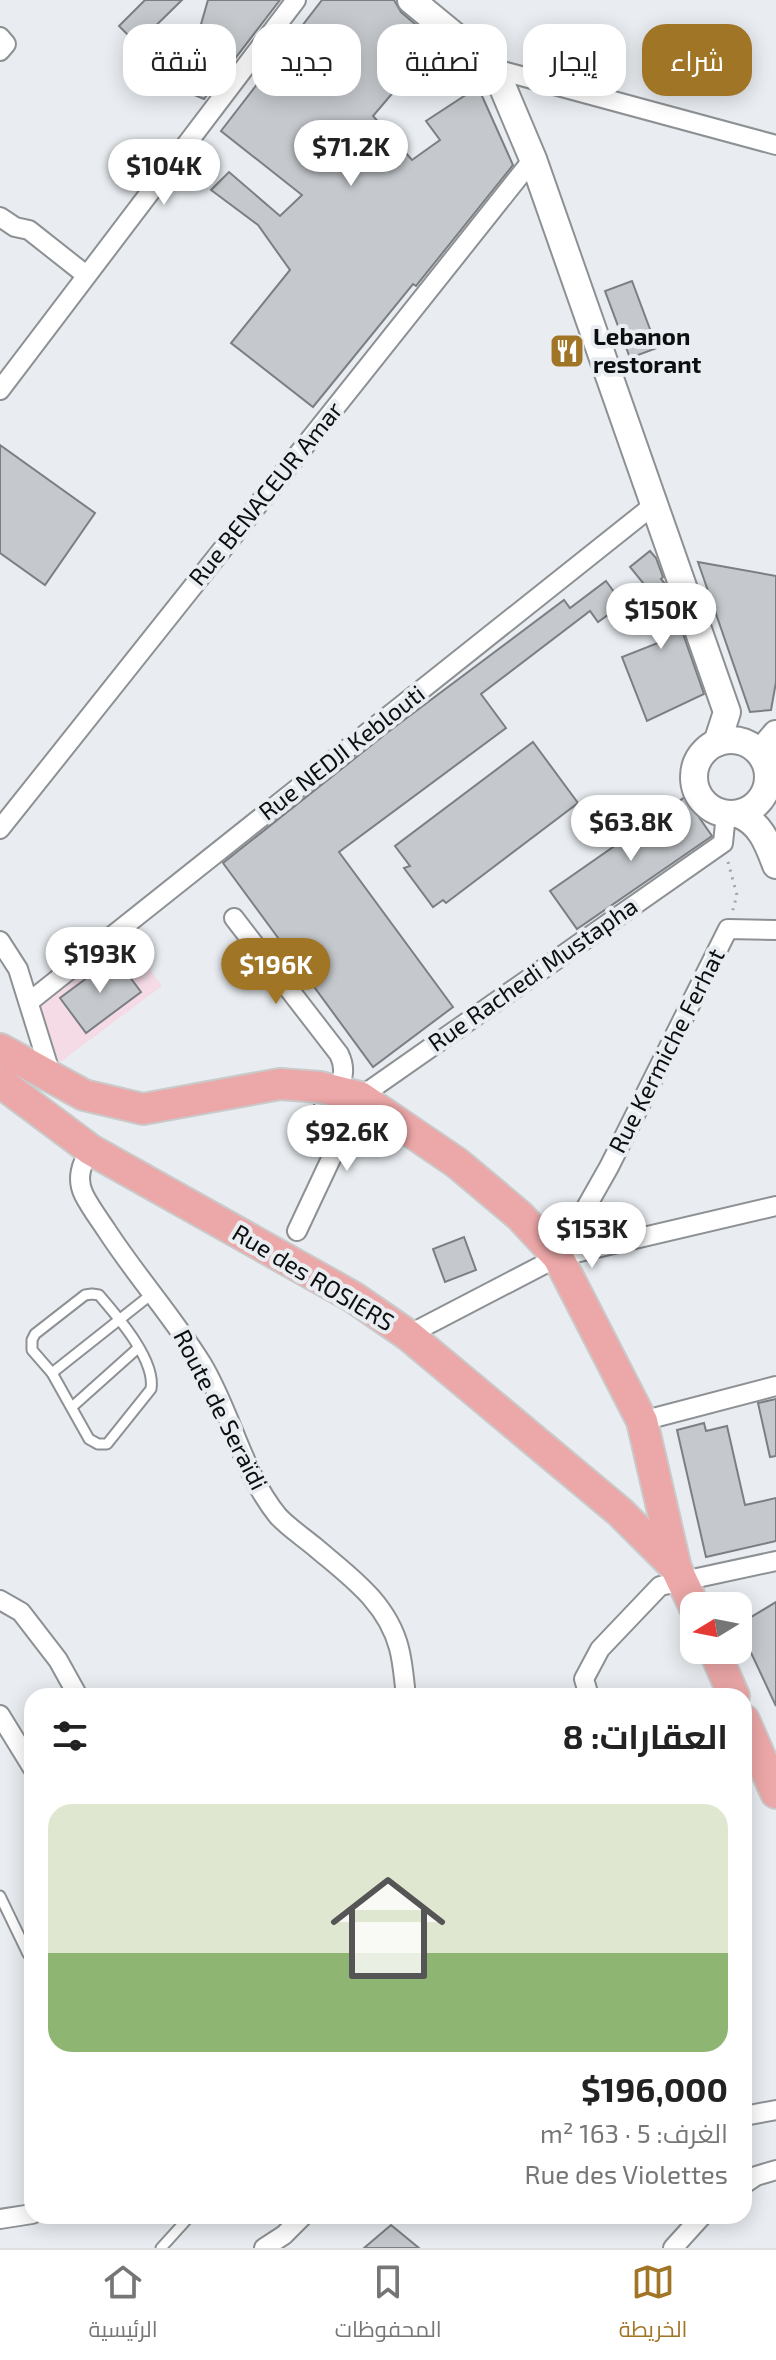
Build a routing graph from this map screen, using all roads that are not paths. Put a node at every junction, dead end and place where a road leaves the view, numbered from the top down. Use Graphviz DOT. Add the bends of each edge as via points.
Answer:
graph roads {
  1 [pos="296,0"];
  2 [pos="411,0"];
  3 [pos="440,24"];
  4 [pos="0,37"];
  5 [pos="0,51"];
  6 [pos="507,72"];
  7 [pos="506,96"];
  8 [pos="776,145"];
  9 [pos="533,159"];
  10 [pos="0,217"];
  11 [pos="86,275"];
  12 [pos="0,390"];
  13 [pos="655,504"];
  14 [pos="717,743"];
  15 [pos="770,758"];
  16 [pos="732,814"];
  17 [pos="0,829"];
  18 [pos="776,865"];
  19 [pos="234,918"];
  20 [pos="776,930"];
  21 [pos="0,941"];
  22 [pos="29,1002"];
  23 [pos="0,1049"];
  24 [pos="52,1078"];
  25 [pos="0,1082"];
  26 [pos="349,1094"];
  27 [pos="91,1150"];
  28 [pos="776,1206"];
  29 [pos="297,1231"];
  30 [pos="558,1257"];
  31 [pos="153,1293"];
  32 [pos="120,1319"];
  33 [pos="408,1335"];
  34 [pos="138,1348"];
  35 [pos="52,1373"];
  36 [pos="776,1386"];
  37 [pos="72,1407"];
  38 [pos="642,1421"];
  39 [pos="776,1561"];
  40 [pos="685,1585"];
  41 [pos="0,1600"];
  42 [pos="720,1664"];
  43 [pos="74,1688"];
  44 [pos="405,1688"];
  45 [pos="587,1688"];
  46 [pos="731,1688"];
  47 [pos="0,1715"];
  48 [pos="752,1738"];
  49 [pos="24,1754"];
  50 [pos="776,1793"];
  51 [pos="0,1896"];
  52 [pos="24,1946"];
  53 [pos="776,2110"];
  54 [pos="752,2114"];
  55 [pos="776,2170"];
  56 [pos="752,2179"];
  57 [pos="24,2215"];
  58 [pos="0,2219"];
  59 [pos="183,2224"];
  60 [pos="295,2224"];
  61 [pos="695,2224"];
  62 [pos="161,2248"];
  63 [pos="264,2248"];
  64 [pos="673,2248"];
  1 -- 11 [label="street"];
  2 -- 3 [label="main road"];
  4 -- 5 [label="street" via="6,44"];
  6 -- 8 [label="street"];
  7 -- 9 [label="main road"];
  9 -- 13 [label="main road"];
  9 -- 17 [label="street, Rue BENACEUR Amar"];
  10 -- 11 [label="street" via="29,230"];
  11 -- 12 [label="street"];
  13 -- 14 [label="main road" via="727,712"];
  13 -- 22 [label="street, Rue NEDJI Keblouti"];
  14 -- 15 [label="main road" via="739,741"];
  14 -- 16 [label="main road" via="699,758 694,782 705,804"];
  15 -- 16 [label="main road" via="765,794 749,811"];
  16 -- 18 [label="main road" via="757,826"];
  16 -- 26 [label="street, Rue Rachedi Mustapha" via="723,843"];
  19 -- 26 [label="street" via="339,1054"];
  20 -- 30 [label="street, Rue Kermiche Ferhat" via="728,929"];
  21 -- 22 [label="street" via="18,969"];
  22 -- 24 [label="street"];
  23 -- 24 [label="main road"];
  24 -- 26 [label="main road" via="84,1095 143,1109 280,1084"];
  25 -- 27 [label="main road, Rue des ROSIERS"];
  26 -- 29 [label="street"];
  26 -- 30 [label="main road" via="457,1163 520,1216"];
  27 -- 31 [label="street, Route de Seraïdi" via="80,1172 84,1196"];
  27 -- 33 [label="main road, Rue des ROSIERS" via="353,1297"];
  28 -- 30 [label="street"];
  30 -- 33 [label="street"];
  30 -- 38 [label="main road"];
  31 -- 32 [label="lane"];
  31 -- 44 [label="street, Route de Seraïdi" via="204,1368 255,1482 279,1517 380,1607 399,1649"];
  32 -- 34 [label="lane"];
  32 -- 35 [label="lane"];
  32 -- 35 [label="lane" via="99,1295 85,1295 35,1334 32,1350"];
  33 -- 40 [label="main road, Rue des ROSIERS" via="620,1512"];
  34 -- 37 [label="lane"];
  34 -- 37 [label="lane" via="150,1372 151,1389 107,1444 89,1439"];
  35 -- 37 [label="lane"];
  36 -- 38 [label="street"];
  38 -- 40 [label="main road"];
  39 -- 40 [label="street"];
  40 -- 45 [label="street" via="660,1586 600,1649 584,1679"];
  41 -- 43 [label="street" via="21,1612"];
  42 -- 46 [label="main road"];
  47 -- 49 [label="street"];
  48 -- 50 [label="main road"];
  51 -- 52 [label="lane"];
  53 -- 54 [label="street"];
  55 -- 56 [label="street"];
  57 -- 58 [label="street"];
  59 -- 62 [label="lane"];
  60 -- 63 [label="street"];
  61 -- 64 [label="street"];
}
